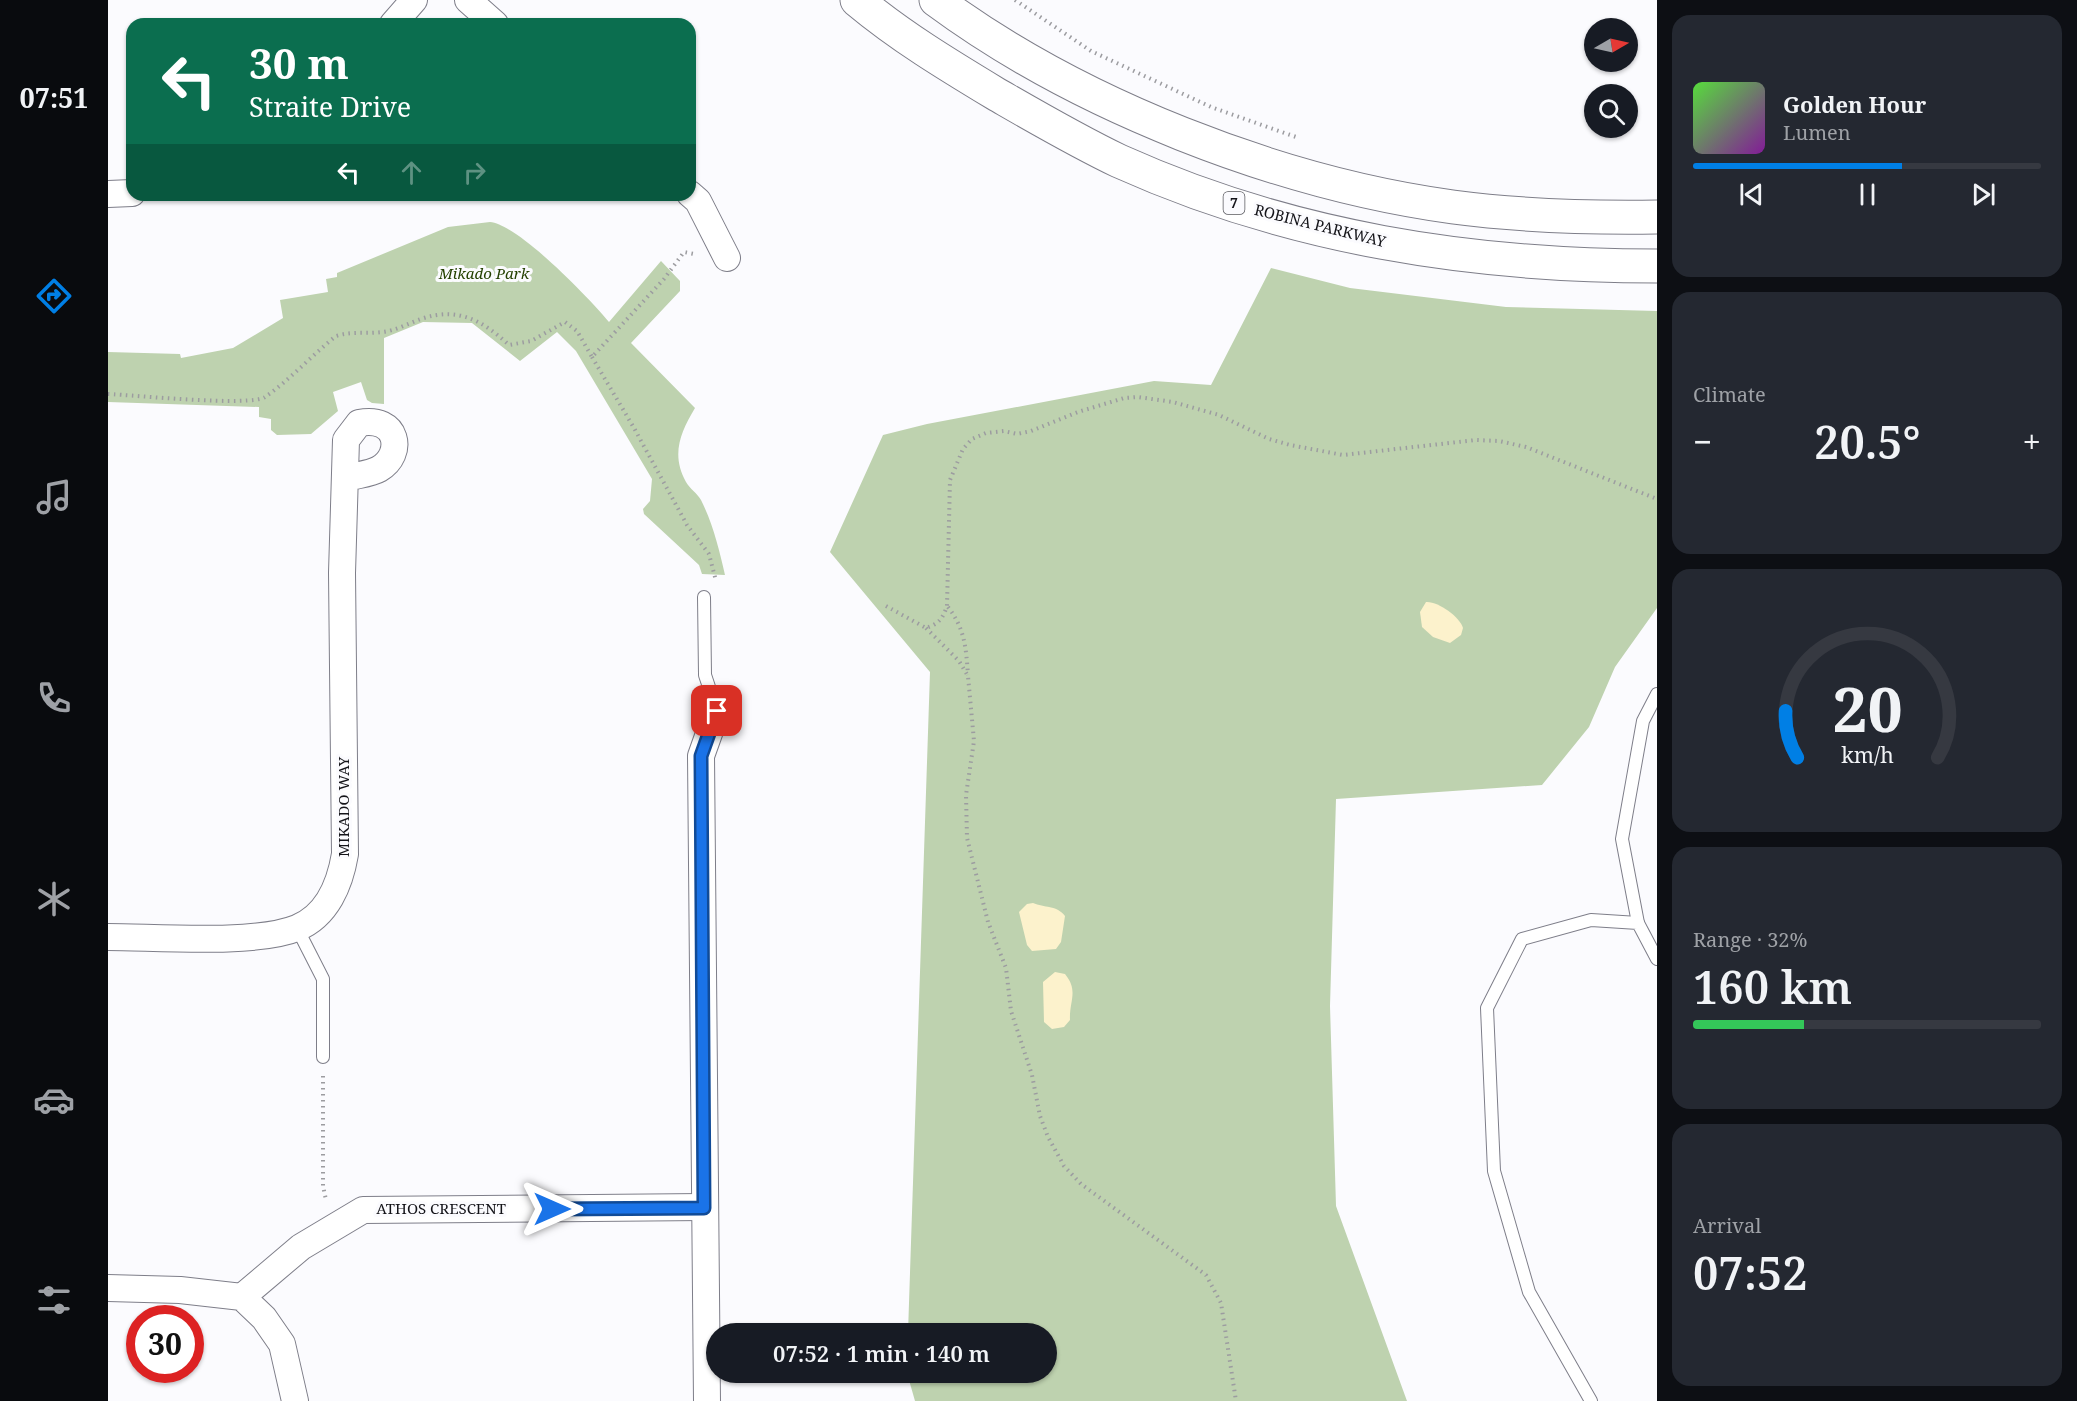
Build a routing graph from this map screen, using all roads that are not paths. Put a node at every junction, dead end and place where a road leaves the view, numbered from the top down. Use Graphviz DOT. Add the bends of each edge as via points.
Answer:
graph roads {
  1 [pos="414,0"];
  2 [pos="468,0"];
  3 [pos="857,0"];
  4 [pos="936,0"];
  5 [pos="398,18"];
  6 [pos="488,18"];
  7 [pos="126,193"];
  8 [pos="108,194"];
  9 [pos="696,199"];
  10 [pos="1657,217"];
  11 [pos="727,258"];
  12 [pos="1657,266"];
  13 [pos="346,478"];
  14 [pos="710,595"];
  15 [pos="1657,694"];
  16 [pos="717,711"];
  17 [pos="1638,923"];
  18 [pos="297,928"];
  19 [pos="108,937"];
  20 [pos="1657,959"];
  21 [pos="323,1057"];
  22 [pos="704,1208"];
  23 [pos="108,1288"];
  24 [pos="242,1297"];
  25 [pos="295,1401"];
  26 [pos="707,1401"];
  27 [pos="1591,1401"];
  1 -- 5 [label="street"];
  2 -- 6 [label="street"];
  3 -- 12 [label="main road, ROBINA PARKWAY / 7" via="940,61 1039,120 1119,160 1205,194 1291,222 1439,253 1513,262"];
  4 -- 10 [label="main road" via="1030,61 1111,103 1197,139 1285,169 1374,193 1453,207 1527,215"];
  7 -- 8 [label="street"];
  9 -- 11 [label="street"];
  13 -- 18 [label="street, MIKADO WAY" via="342,562 345,854 341,876 330,900"];
  14 -- 16 [label="lane" via="705,675"];
  15 -- 17 [label="lane" via="1642,721 1622,838"];
  16 -- 22 [label="street" via="701,756"];
  17 -- 20 [label="lane"];
  17 -- 27 [label="lane" via="1591,920 1522,939 1487,1008 1494,1171 1529,1292"];
  18 -- 19 [label="street, MIKADO WAY" via="238,937"];
  18 -- 21 [label="lane" via="323,979"];
  22 -- 24 [label="street, ATHOS CRESCENT" via="363,1210 301,1247"];
  22 -- 26 [label="street"];
  23 -- 24 [label="street"];
  24 -- 25 [label="street" via="264,1318 282,1344"];
}
